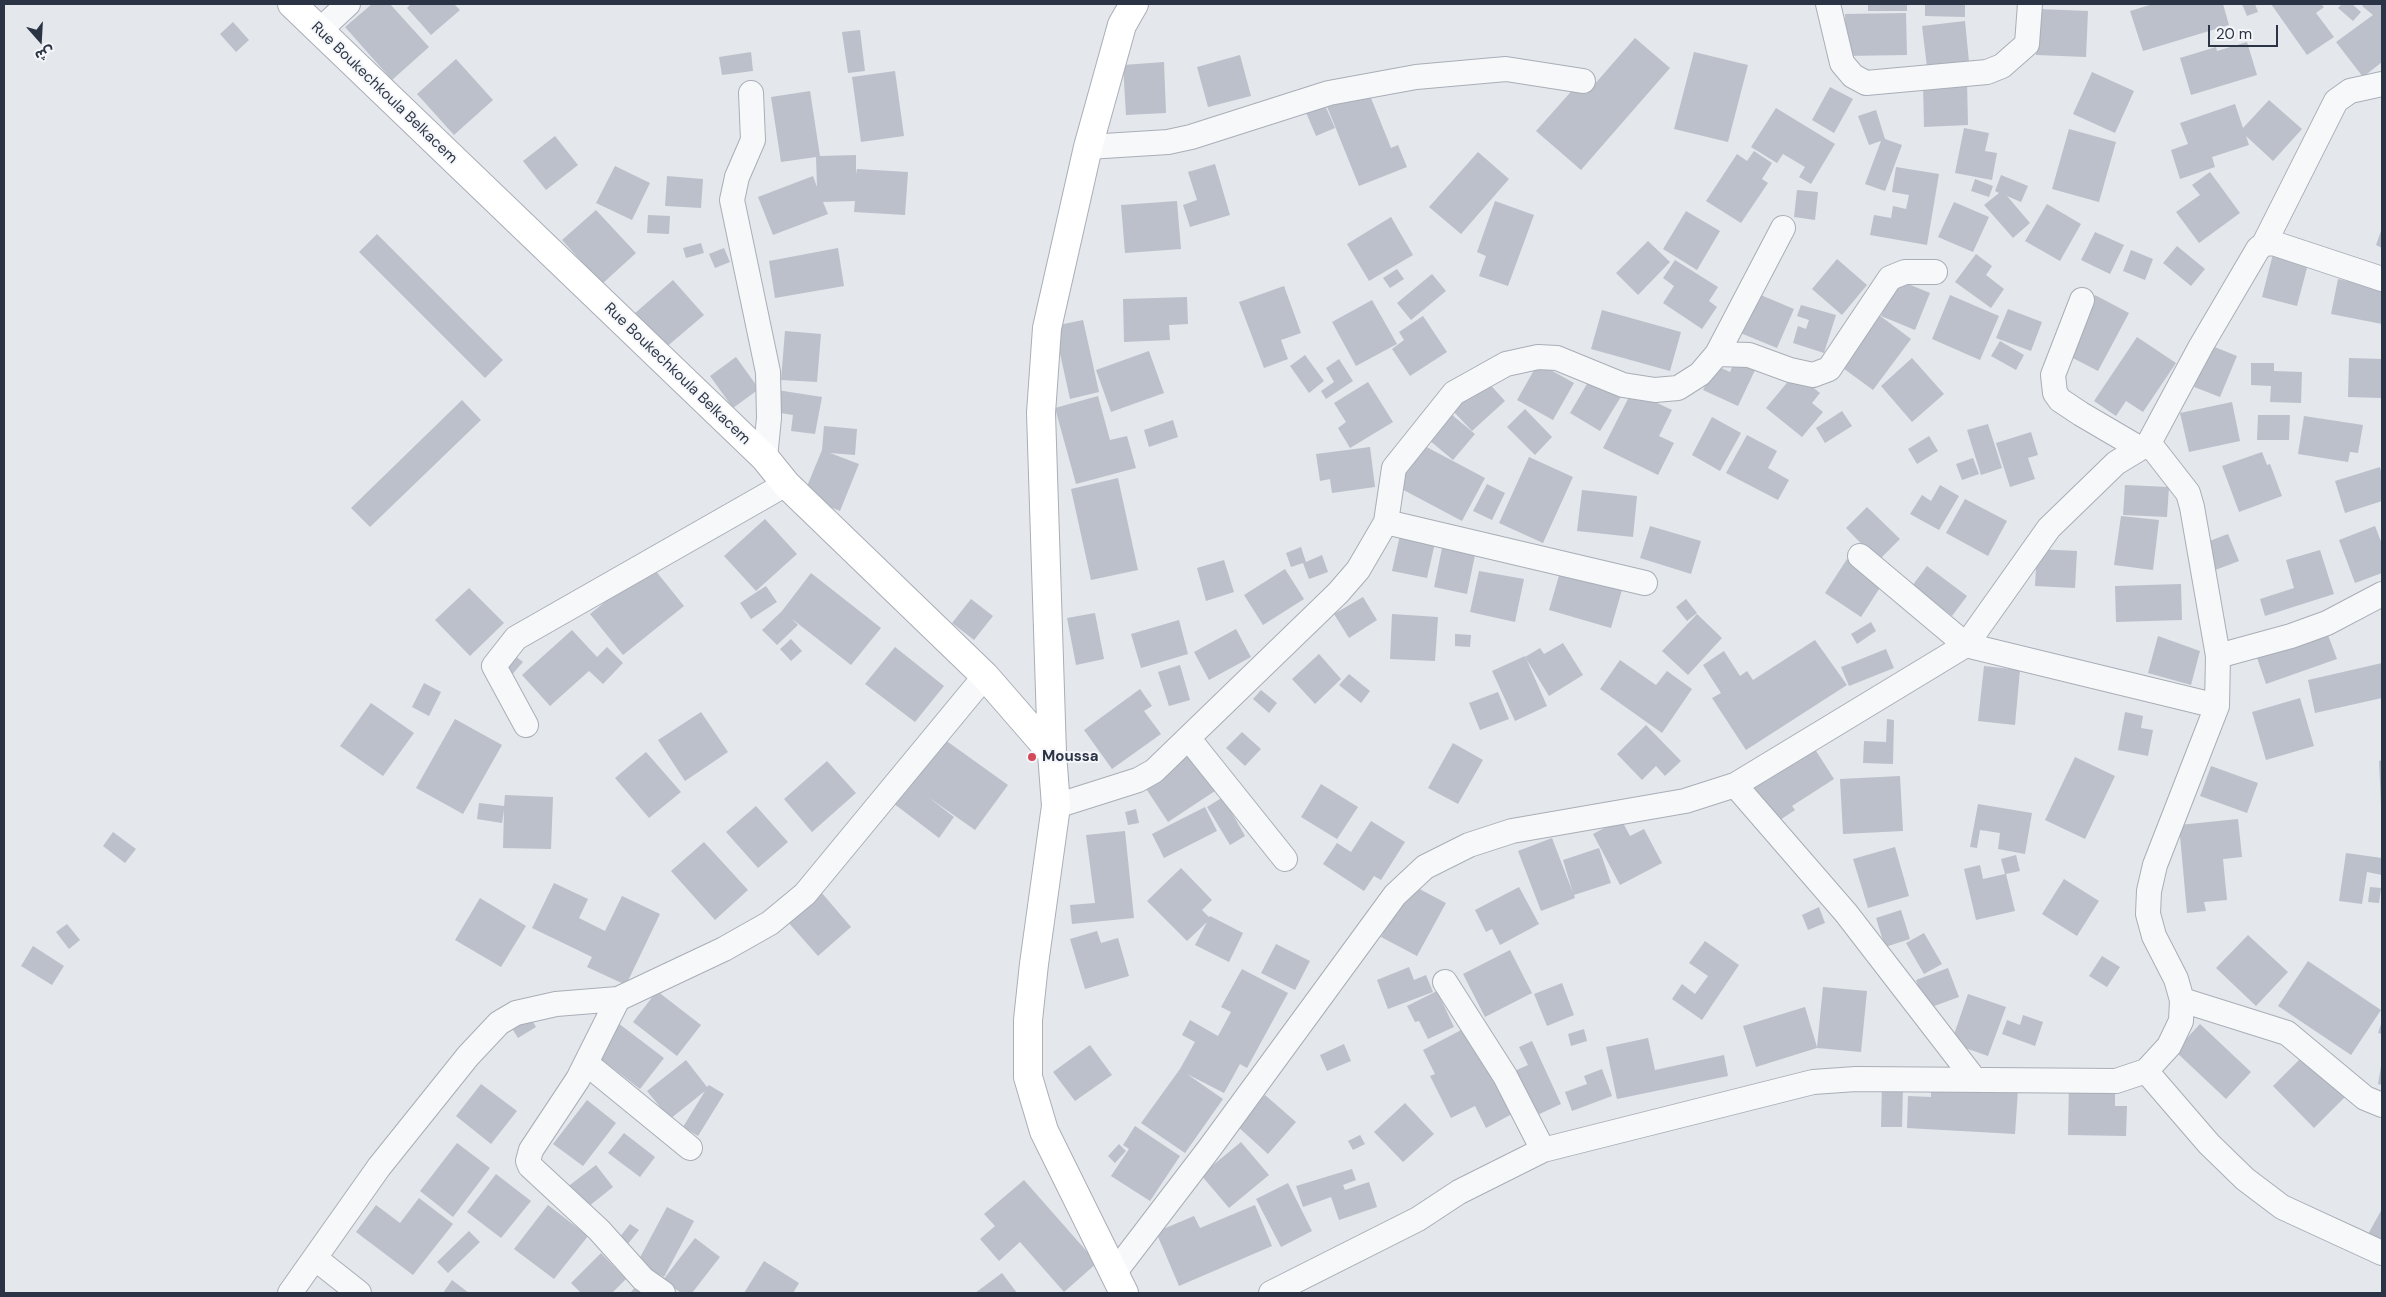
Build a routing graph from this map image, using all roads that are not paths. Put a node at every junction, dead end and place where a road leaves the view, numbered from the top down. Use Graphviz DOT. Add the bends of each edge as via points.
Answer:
graph roads {
  1 [pos="292,4"];
  2 [pos="348,4"];
  3 [pos="1134,4"];
  4 [pos="1828,4"];
  5 [pos="2030,4"];
  6 [pos="319,31"];
  7 [pos="1582,81"];
  8 [pos="2382,84"];
  9 [pos="751,93"];
  10 [pos="1088,147"];
  11 [pos="1783,228"];
  12 [pos="2264,244"];
  13 [pos="1935,272"];
  14 [pos="2382,279"];
  15 [pos="2082,300"];
  16 [pos="1717,354"];
  17 [pos="2144,446"];
  18 [pos="765,458"];
  19 [pos="786,484"];
  20 [pos="1386,522"];
  21 [pos="1860,556"];
  22 [pos="1645,583"];
  23 [pos="2382,594"];
  24 [pos="1966,645"];
  25 [pos="2218,656"];
  26 [pos="985,676"];
  27 [pos="2217,706"];
  28 [pos="526,725"];
  29 [pos="1189,739"];
  30 [pos="1052,753"];
  31 [pos="1735,785"];
  32 [pos="1056,806"];
  33 [pos="1284,859"];
  34 [pos="1445,982"];
  35 [pos="618,999"];
  36 [pos="2182,1000"];
  37 [pos="586,1064"];
  38 [pos="2146,1071"];
  39 [pos="1975,1080"];
  40 [pos="2382,1105"];
  41 [pos="690,1148"];
  42 [pos="1543,1150"];
  43 [pos="2382,1253"];
  44 [pos="316,1259"];
  45 [pos="1120,1283"];
  46 [pos="290,1293"];
  47 [pos="359,1293"];
  48 [pos="663,1293"];
  49 [pos="1270,1293"];
  1 -- 6 [label="main road, Rue Boukechkoula Belkacem"];
  2 -- 6 [label="street"];
  3 -- 10 [label="main road" via="1122,25"];
  4 -- 5 [label="street" via="1842,63 1853,76 1866,83 1987,72 2002,66 2027,44"];
  6 -- 18 [label="main road, Rue Boukechkoula Belkacem"];
  7 -- 10 [label="street" via="1506,69 1416,77 1329,93 1168,142"];
  8 -- 12 [label="street" via="2350,91 2336,101"];
  9 -- 18 [label="street" via="753,140 737,177 732,200 768,372"];
  10 -- 30 [label="main road" via="1047,328 1041,413"];
  11 -- 16 [label="street"];
  12 -- 14 [label="street" via="2273,243"];
  12 -- 17 [label="street" via="2258,249"];
  13 -- 16 [label="street" via="1906,272 1890,278 1829,368 1814,375 1749,355"];
  15 -- 17 [label="street" via="2053,375 2054,393 2081,414"];
  16 -- 20 [label="street" via="1700,374 1678,388 1655,390 1623,385 1557,358 1538,357 1506,364 1454,393 1394,468"];
  17 -- 24 [label="street" via="2116,463 2049,528"];
  17 -- 25 [label="street" via="2188,493"];
  18 -- 19 [label="main road, Rue Boukechkoula Belkacem"];
  19 -- 26 [label="main road, Rue Boukechkoula Belkacem"];
  19 -- 28 [label="street" via="516,638 494,666"];
  20 -- 22 [label="street"];
  20 -- 29 [label="street" via="1358,570 1338,593"];
  21 -- 24 [label="street"];
  23 -- 25 [label="street" via="2327,623"];
  24 -- 27 [label="street"];
  24 -- 31 [label="street"];
  25 -- 27 [label="street"];
  26 -- 30 [label="main road, Rue Boukechkoula Belkacem"];
  26 -- 35 [label="street" via="805,894 770,923 724,949"];
  27 -- 36 [label="street" via="2149,891 2148,914 2154,936 2176,979"];
  29 -- 32 [label="street" via="1154,771 1138,780"];
  29 -- 33 [label="street"];
  30 -- 32 [label="main road"];
  31 -- 39 [label="street" via="1846,913"];
  31 -- 45 [label="street" via="1685,802 1512,831 1469,844 1425,867 1395,895 1209,1149"];
  32 -- 45 [label="main road" via="1028,1020 1028,1077 1044,1131"];
  34 -- 42 [label="street" via="1505,1076"];
  35 -- 37 [label="street"];
  35 -- 44 [label="street" via="556,1004 516,1013 499,1023 468,1056 379,1167"];
  36 -- 38 [label="street" via="2181,1021 2169,1046"];
  36 -- 40 [label="street" via="2287,1033 2366,1098"];
  37 -- 41 [label="street"];
  37 -- 48 [label="street" via="531,1150 528,1161 599,1230 643,1279"];
  38 -- 39 [label="street" via="2116,1081"];
  38 -- 43 [label="street" via="2209,1144 2245,1179 2282,1207"];
  39 -- 42 [label="street" via="1813,1082"];
  42 -- 49 [label="street" via="1459,1192 1418,1219"];
  44 -- 46 [label="street"];
  44 -- 47 [label="street"];
}
